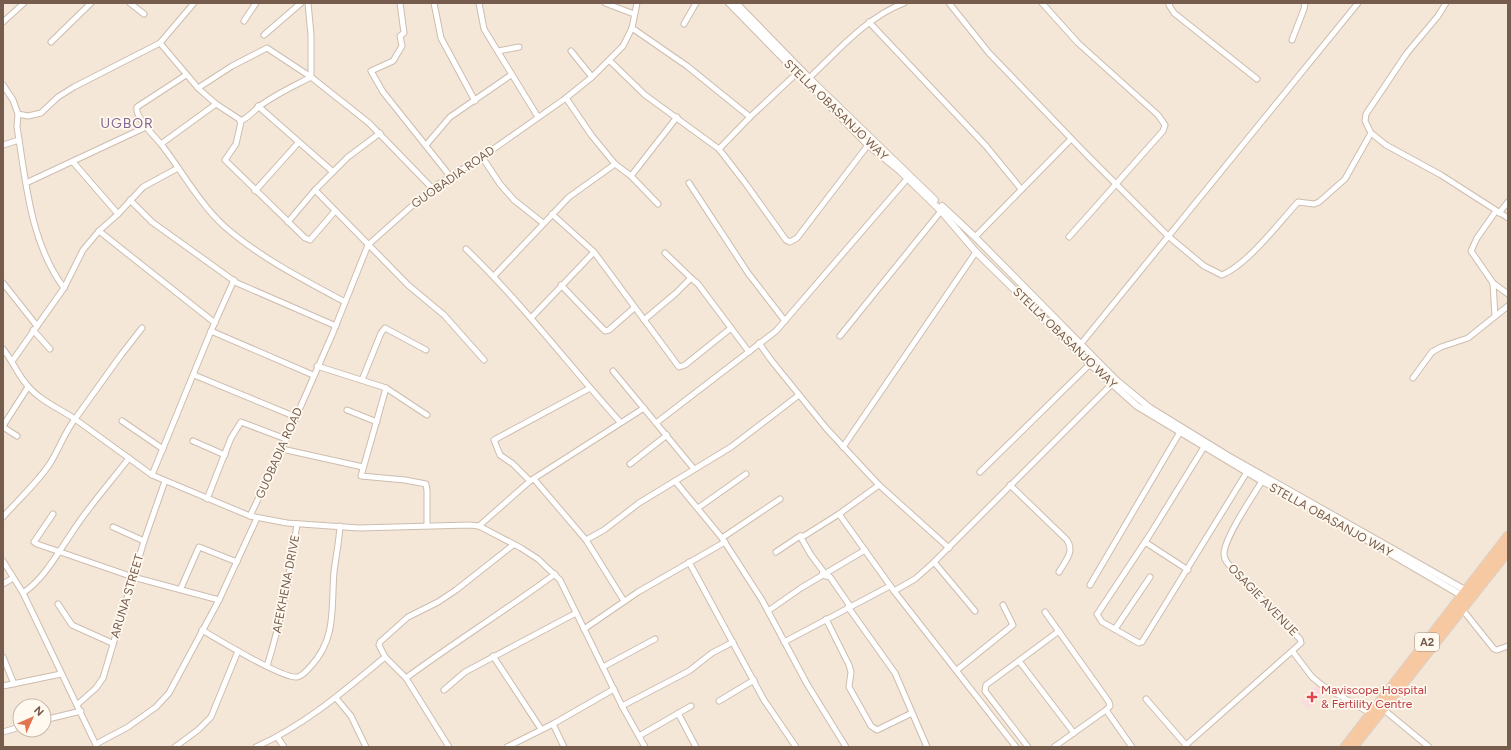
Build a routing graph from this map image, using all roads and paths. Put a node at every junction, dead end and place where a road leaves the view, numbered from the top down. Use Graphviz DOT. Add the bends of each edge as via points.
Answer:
graph roads {
  1 [pos="24,3"];
  2 [pos="91,3"];
  3 [pos="130,3"];
  4 [pos="194,3"];
  5 [pos="256,3"];
  6 [pos="301,3"];
  7 [pos="308,3"];
  8 [pos="400,3"];
  9 [pos="434,3"];
  10 [pos="479,3"];
  11 [pos="605,3"];
  12 [pos="637,3"];
  13 [pos="696,3"];
  14 [pos="729,3"];
  15 [pos="736,3"];
  16 [pos="904,3"];
  17 [pos="948,3"];
  18 [pos="1042,3"];
  19 [pos="1170,3"];
  20 [pos="1305,3"];
  21 [pos="1358,3"];
  22 [pos="1446,3"];
  23 [pos="144,14"];
  24 [pos="634,14"];
  25 [pos="244,21"];
  26 [pos="3,22"];
  27 [pos="869,22"];
  28 [pos="684,24"];
  29 [pos="632,28"];
  30 [pos="264,35"];
  31 [pos="1292,40"];
  32 [pos="51,42"];
  33 [pos="160,43"];
  34 [pos="519,47"];
  35 [pos="498,51"];
  36 [pos="571,51"];
  37 [pos="610,61"];
  38 [pos="797,73"];
  39 [pos="186,75"];
  40 [pos="511,75"];
  41 [pos="311,77"];
  42 [pos="592,77"];
  43 [pos="1256,79"];
  44 [pos="807,80"];
  45 [pos="3,85"];
  46 [pos="198,88"];
  47 [pos="566,98"];
  48 [pos="475,101"];
  49 [pos="216,104"];
  50 [pos="258,106"];
  51 [pos="18,114"];
  52 [pos="538,117"];
  53 [pos="677,117"];
  54 [pos="750,117"];
  55 [pos="240,121"];
  56 [pos="146,126"];
  57 [pos="380,133"];
  58 [pos="1371,133"];
  59 [pos="1071,139"];
  60 [pos="19,140"];
  61 [pos="298,143"];
  62 [pos="161,144"];
  63 [pos="427,144"];
  64 [pos="3,145"];
  65 [pos="868,145"];
  66 [pos="719,149"];
  67 [pos="482,157"];
  68 [pos="73,162"];
  69 [pos="615,164"];
  70 [pos="898,167"];
  71 [pos="178,168"];
  72 [pos="333,172"];
  73 [pos="450,176"];
  74 [pos="631,176"];
  75 [pos="907,179"];
  76 [pos="1116,182"];
  77 [pos="26,183"];
  78 [pos="689,183"];
  79 [pos="432,188"];
  80 [pos="1021,189"];
  81 [pos="315,190"];
  82 [pos="255,191"];
  83 [pos="130,200"];
  84 [pos="1508,202"];
  85 [pos="658,204"];
  86 [pos="335,211"];
  87 [pos="941,211"];
  88 [pos="1498,212"];
  89 [pos="118,214"];
  90 [pos="552,214"];
  91 [pos="1508,218"];
  92 [pos="288,222"];
  93 [pos="543,223"];
  94 [pos="99,231"];
  95 [pos="1168,236"];
  96 [pos="975,237"];
  97 [pos="1069,237"];
  98 [pos="368,245"];
  99 [pos="466,249"];
  100 [pos="594,252"];
  101 [pos="976,252"];
  102 [pos="665,253"];
  103 [pos="494,276"];
  104 [pos="691,278"];
  105 [pos="234,280"];
  106 [pos="3,282"];
  107 [pos="1493,283"];
  108 [pos="561,285"];
  109 [pos="64,288"];
  110 [pos="1508,294"];
  111 [pos="345,302"];
  112 [pos="1508,306"];
  113 [pos="634,308"];
  114 [pos="1495,316"];
  115 [pos="531,318"];
  116 [pos="644,320"];
  117 [pos="785,321"];
  118 [pos="215,323"];
  119 [pos="336,326"];
  120 [pos="35,328"];
  121 [pos="142,328"];
  122 [pos="731,328"];
  123 [pos="211,331"];
  124 [pos="840,336"];
  125 [pos="759,343"];
  126 [pos="1080,345"];
  127 [pos="3,349"];
  128 [pos="50,349"];
  129 [pos="426,350"];
  130 [pos="749,352"];
  131 [pos="12,360"];
  132 [pos="484,360"];
  133 [pos="1090,364"];
  134 [pos="317,366"];
  135 [pos="613,371"];
  136 [pos="194,375"];
  137 [pos="313,376"];
  138 [pos="1414,378"];
  139 [pos="362,380"];
  140 [pos="1114,382"];
  141 [pos="28,387"];
  142 [pos="386,388"];
  143 [pos="590,388"];
  144 [pos="799,395"];
  145 [pos="644,408"];
  146 [pos="347,410"];
  147 [pos="428,415"];
  148 [pos="296,417"];
  149 [pos="75,419"];
  150 [pos="122,421"];
  151 [pos="377,422"];
  152 [pos="620,422"];
  153 [pos="656,423"];
  154 [pos="3,427"];
  155 [pos="1180,432"];
  156 [pos="667,435"];
  157 [pos="17,436"];
  158 [pos="286,439"];
  159 [pos="192,441"];
  160 [pos="1204,446"];
  161 [pos="843,447"];
  162 [pos="164,449"];
  163 [pos="282,449"];
  164 [pos="225,455"];
  165 [pos="129,458"];
  166 [pos="630,464"];
  167 [pos="362,467"];
  168 [pos="694,469"];
  169 [pos="980,472"];
  170 [pos="1247,472"];
  171 [pos="746,474"];
  172 [pos="152,475"];
  173 [pos="532,480"];
  174 [pos="165,481"];
  175 [pos="675,481"];
  176 [pos="1262,481"];
  177 [pos="879,485"];
  178 [pos="1010,485"];
  179 [pos="207,499"];
  180 [pos="780,499"];
  181 [pos="698,508"];
  182 [pos="53,514"];
  183 [pos="839,514"];
  184 [pos="250,516"];
  185 [pos="3,517"];
  186 [pos="257,518"];
  187 [pos="297,524"];
  188 [pos="427,525"];
  189 [pos="340,526"];
  190 [pos="479,526"];
  191 [pos="113,528"];
  192 [pos="800,536"];
  193 [pos="1508,536"];
  194 [pos="586,540"];
  195 [pos="723,540"];
  196 [pos="144,541"];
  197 [pos="1145,542"];
  198 [pos="514,545"];
  199 [pos="949,548"];
  200 [pos="865,550"];
  201 [pos="1508,551"];
  202 [pos="60,552"];
  203 [pos="776,552"];
  204 [pos="3,561"];
  205 [pos="237,562"];
  206 [pos="689,562"];
  207 [pos="934,562"];
  208 [pos="1188,570"];
  209 [pos="1059,572"];
  210 [pos="555,574"];
  211 [pos="822,575"];
  212 [pos="133,577"];
  213 [pos="1150,577"];
  214 [pos="13,578"];
  215 [pos="3,584"];
  216 [pos="1090,585"];
  217 [pos="890,586"];
  218 [pos="181,588"];
  219 [pos="894,591"];
  220 [pos="23,593"];
  221 [pos="1463,593"];
  222 [pos="219,600"];
  223 [pos="624,602"];
  224 [pos="58,604"];
  225 [pos="1003,605"];
  226 [pos="849,606"];
  227 [pos="1462,609"];
  228 [pos="768,611"];
  229 [pos="975,611"];
  230 [pos="1045,612"];
  231 [pos="576,614"];
  232 [pos="826,619"];
  233 [pos="584,629"];
  234 [pos="1115,629"];
  235 [pos="202,630"];
  236 [pos="1059,631"];
  237 [pos="654,639"];
  238 [pos="733,642"];
  239 [pos="784,642"];
  240 [pos="112,643"];
  241 [pos="1508,646"];
  242 [pos="238,651"];
  243 [pos="1293,652"];
  244 [pos="385,656"];
  245 [pos="493,656"];
  246 [pos="3,657"];
  247 [pos="1019,661"];
  248 [pos="267,666"];
  249 [pos="603,668"];
  250 [pos="957,670"];
  251 [pos="61,674"];
  252 [pos="406,678"];
  253 [pos="754,680"];
  254 [pos="14,684"];
  255 [pos="3,686"];
  256 [pos="614,689"];
  257 [pos="444,690"];
  258 [pos="336,698"];
  259 [pos="1146,699"];
  260 [pos="720,700"];
  261 [pos="78,704"];
  262 [pos="622,706"];
  263 [pos="691,706"];
  264 [pos="1383,709"];
  265 [pos="1106,710"];
  266 [pos="81,711"];
  267 [pos="678,713"];
  268 [pos="912,713"];
  269 [pos="1370,713"];
  270 [pos="52,718"];
  271 [pos="553,724"];
  272 [pos="541,729"];
  273 [pos="1074,732"];
  274 [pos="639,736"];
  275 [pos="278,738"];
  276 [pos="97,746"];
  277 [pos="509,746"];
  278 [pos="795,746"];
  279 [pos="175,747"];
  280 [pos="256,747"];
  281 [pos="284,747"];
  282 [pos="366,747"];
  283 [pos="449,747"];
  284 [pos="564,747"];
  285 [pos="645,747"];
  286 [pos="696,747"];
  287 [pos="846,747"];
  288 [pos="927,747"];
  289 [pos="1016,747"];
  290 [pos="1028,747"];
  291 [pos="1054,747"];
  292 [pos="1132,747"];
  293 [pos="1345,747"];
  294 [pos="1353,747"];
  295 [pos="1429,747"];
  1 -- 26 [label="street"];
  2 -- 32 [label="street"];
  3 -- 23 [label="street"];
  4 -- 33 [label="street"];
  5 -- 25 [label="street"];
  6 -- 30 [label="street"];
  7 -- 41 [label="street"];
  8 -- 63 [label="street" via="404,33 400,36 402,46 393,60 371,71 383,92"];
  9 -- 48 [label="street" via="441,38"];
  10 -- 35 [label="street" via="484,29"];
  11 -- 24 [label="street"];
  12 -- 24 [label="street, GUOBADIA ROAD"];
  13 -- 28 [label="street"];
  14 -- 38 [label="street, STELLA OBASANJO WAY"];
  15 -- 44 [label="street"];
  16 -- 27 [label="street"];
  17 -- 59 [label="street" via="989,53"];
  18 -- 76 [label="street" via="1084,48 1162,119 1165,125 1163,132"];
  19 -- 43 [label="street" via="1174,13"];
  20 -- 31 [label="street"];
  21 -- 95 [label="street"];
  22 -- 58 [label="street" via="1407,52 1366,114 1365,121"];
  24 -- 29 [label="street, GUOBADIA ROAD"];
  27 -- 44 [label="street"];
  27 -- 80 [label="street" via="986,146"];
  29 -- 37 [label="street, GUOBADIA ROAD" via="623,46"];
  29 -- 54 [label="street" via="687,66"];
  33 -- 39 [label="street"];
  33 -- 51 [label="street" via="80,84 58,97 41,112 28,116"];
  34 -- 35 [label="street"];
  35 -- 40 [label="street"];
  36 -- 42 [label="street"];
  37 -- 42 [label="street, GUOBADIA ROAD"];
  37 -- 53 [label="street" via="645,95"];
  38 -- 44 [label="street, STELLA OBASANJO WAY"];
  38 -- 54 [label="street"];
  39 -- 46 [label="street"];
  39 -- 56 [label="street" via="137,107 137,113"];
  40 -- 48 [label="street"];
  40 -- 52 [label="street"];
  41 -- 46 [label="street" via="267,48"];
  41 -- 50 [label="street"];
  41 -- 57 [label="street"];
  42 -- 47 [label="street, GUOBADIA ROAD"];
  44 -- 65 [label="street, STELLA OBASANJO WAY"];
  44 -- 70 [label="street"];
  45 -- 51 [label="street"];
  46 -- 49 [label="street"];
  47 -- 52 [label="street, GUOBADIA ROAD"];
  47 -- 69 [label="street"];
  48 -- 63 [label="street" via="450,117"];
  49 -- 55 [label="street"];
  49 -- 62 [label="street"];
  50 -- 55 [label="street"];
  50 -- 61 [label="street"];
  51 -- 60 [label="street"];
  52 -- 67 [label="street, GUOBADIA ROAD"];
  53 -- 66 [label="street"];
  53 -- 74 [label="street"];
  54 -- 66 [label="street"];
  55 -- 82 [label="street" via="236,144 225,160"];
  56 -- 62 [label="street"];
  56 -- 68 [label="street"];
  57 -- 72 [label="street"];
  57 -- 79 [label="street"];
  58 -- 88 [label="street" via="1386,145"];
  58 -- 95 [label="street" via="1346,179 1319,202 1298,202 1230,272 1222,275 1210,270"];
  59 -- 76 [label="street"];
  59 -- 80 [label="street"];
  60 -- 64 [label="street"];
  60 -- 77 [label="street"];
  61 -- 72 [label="street"];
  61 -- 82 [label="street"];
  62 -- 71 [label="street"];
  63 -- 73 [label="street"];
  65 -- 66 [label="street" via="797,238 790,242"];
  65 -- 70 [label="street, STELLA OBASANJO WAY"];
  67 -- 73 [label="street, GUOBADIA ROAD"];
  67 -- 93 [label="street" via="514,200"];
  68 -- 77 [label="street"];
  68 -- 89 [label="street"];
  69 -- 74 [label="street"];
  69 -- 90 [label="street"];
  70 -- 75 [label="street, STELLA OBASANJO WAY"];
  70 -- 96 [label="street"];
  71 -- 83 [label="street" via="143,187"];
  71 -- 111 [label="street" via="224,225 301,278"];
  72 -- 81 [label="street"];
  73 -- 79 [label="street, GUOBADIA ROAD"];
  74 -- 85 [label="street"];
  75 -- 87 [label="street, STELLA OBASANJO WAY"];
  75 -- 117 [label="street"];
  76 -- 95 [label="street"];
  76 -- 97 [label="street"];
  77 -- 109 [label="street" via="35,229 43,253"];
  78 -- 117 [label="street" via="748,273"];
  79 -- 98 [label="street, GUOBADIA ROAD"];
  80 -- 96 [label="street"];
  81 -- 86 [label="street"];
  81 -- 92 [label="street"];
  82 -- 92 [label="street"];
  83 -- 89 [label="street"];
  83 -- 105 [label="street" via="177,242"];
  84 -- 88 [label="street"];
  86 -- 92 [label="street" via="309,240"];
  86 -- 98 [label="street"];
  87 -- 101 [label="street, STELLA OBASANJO WAY"];
  87 -- 124 [label="street"];
  88 -- 91 [label="street"];
  88 -- 107 [label="street" via="1477,238 1471,252"];
  89 -- 94 [label="street"];
  90 -- 93 [label="street"];
  90 -- 100 [label="street"];
  93 -- 103 [label="street"];
  94 -- 109 [label="street" via="83,250"];
  94 -- 118 [label="street"];
  95 -- 126 [label="street"];
  96 -- 126 [label="street"];
  98 -- 111 [label="street, GUOBADIA ROAD"];
  98 -- 132 [label="street" via="408,285 444,315"];
  99 -- 103 [label="street"];
  100 -- 108 [label="street"];
  100 -- 113 [label="street"];
  101 -- 133 [label="street, STELLA OBASANJO WAY"];
  101 -- 161 [label="street"];
  102 -- 104 [label="street"];
  103 -- 115 [label="street"];
  104 -- 116 [label="street"];
  104 -- 122 [label="street"];
  105 -- 118 [label="street"];
  105 -- 119 [label="street"];
  106 -- 120 [label="street"];
  107 -- 110 [label="street"];
  107 -- 114 [label="street"];
  108 -- 113 [label="street" via="605,331"];
  108 -- 115 [label="street"];
  109 -- 120 [label="street"];
  111 -- 119 [label="street, GUOBADIA ROAD"];
  112 -- 114 [label="street"];
  113 -- 116 [label="street"];
  114 -- 138 [label="street" via="1468,338 1432,352"];
  115 -- 143 [label="street"];
  116 -- 122 [label="street" via="679,367"];
  117 -- 125 [label="street"];
  118 -- 123 [label="street"];
  119 -- 134 [label="street, GUOBADIA ROAD"];
  120 -- 128 [label="street"];
  120 -- 131 [label="street"];
  121 -- 149 [label="street"];
  122 -- 130 [label="street"];
  123 -- 136 [label="street"];
  123 -- 137 [label="street"];
  125 -- 130 [label="street"];
  125 -- 144 [label="street"];
  126 -- 140 [label="street"];
  127 -- 131 [label="street"];
  129 -- 139 [label="street" via="384,328"];
  130 -- 153 [label="street"];
  131 -- 141 [label="street" via="16,371"];
  133 -- 140 [label="street, STELLA OBASANJO WAY"];
  133 -- 169 [label="street"];
  134 -- 137 [label="street, GUOBADIA ROAD"];
  134 -- 139 [label="street"];
  135 -- 145 [label="street"];
  136 -- 148 [label="street"];
  136 -- 162 [label="street"];
  137 -- 148 [label="street, GUOBADIA ROAD"];
  139 -- 142 [label="street"];
  140 -- 155 [label="street, STELLA OBASANJO WAY" via="1138,406"];
  140 -- 178 [label="street"];
  140 -- 221 [label="street" via="1150,408 1228,456"];
  141 -- 149 [label="street"];
  141 -- 154 [label="street"];
  142 -- 147 [label="street"];
  142 -- 151 [label="street"];
  143 -- 152 [label="street"];
  143 -- 173 [label="street" via="494,440 500,455"];
  144 -- 161 [label="street"];
  144 -- 168 [label="street" via="731,447"];
  145 -- 152 [label="street"];
  145 -- 153 [label="street"];
  146 -- 151 [label="street"];
  148 -- 158 [label="street, GUOBADIA ROAD"];
  149 -- 165 [label="street"];
  149 -- 185 [label="street" via="43,472"];
  150 -- 162 [label="street"];
  151 -- 167 [label="street"];
  152 -- 173 [label="street"];
  153 -- 156 [label="street"];
  154 -- 157 [label="street"];
  155 -- 160 [label="street, STELLA OBASANJO WAY"];
  155 -- 216 [label="street"];
  156 -- 166 [label="street"];
  156 -- 168 [label="street"];
  158 -- 163 [label="street, GUOBADIA ROAD"];
  158 -- 164 [label="street" via="241,422 231,438"];
  159 -- 164 [label="street"];
  160 -- 170 [label="street, STELLA OBASANJO WAY"];
  160 -- 197 [label="street"];
  161 -- 177 [label="street"];
  162 -- 172 [label="street"];
  163 -- 167 [label="street"];
  163 -- 184 [label="street, GUOBADIA ROAD"];
  164 -- 179 [label="street"];
  165 -- 172 [label="street"];
  165 -- 202 [label="street" via="71,533"];
  167 -- 188 [label="street" via="361,476 426,484"];
  168 -- 175 [label="street"];
  170 -- 176 [label="street, STELLA OBASANJO WAY"];
  170 -- 208 [label="street"];
  171 -- 181 [label="street"];
  172 -- 174 [label="street"];
  173 -- 190 [label="street"];
  173 -- 194 [label="street"];
  174 -- 179 [label="street"];
  174 -- 196 [label="street, ARUNA STREET"];
  175 -- 181 [label="street"];
  175 -- 194 [label="street"];
  176 -- 221 [label="street, STELLA OBASANJO WAY"];
  176 -- 243 [label="street, OSAGIE AVENUE" via="1229,538 1224,558 1300,639 1301,643"];
  177 -- 183 [label="street"];
  177 -- 199 [label="street"];
  178 -- 199 [label="street"];
  178 -- 209 [label="street" via="1071,546 1071,551"];
  179 -- 184 [label="street"];
  180 -- 195 [label="street"];
  181 -- 195 [label="street"];
  182 -- 202 [label="street" via="34,542"];
  183 -- 192 [label="street"];
  183 -- 200 [label="street"];
  184 -- 186 [label="street"];
  186 -- 187 [label="street"];
  186 -- 205 [label="street"];
  187 -- 189 [label="street"];
  187 -- 248 [label="street, AFEKHENA DRIVE" via="288,588"];
  188 -- 189 [label="street" via="390,528"];
  188 -- 190 [label="street"];
  189 -- 248 [label="street" via="332,627 326,644 302,675 292,676"];
  190 -- 198 [label="street"];
  191 -- 196 [label="street"];
  192 -- 203 [label="street"];
  192 -- 211 [label="street" via="823,571"];
  193 -- 221 [label="highway, A2"];
  194 -- 223 [label="street"];
  195 -- 206 [label="street"];
  195 -- 228 [label="street"];
  196 -- 212 [label="street, ARUNA STREET"];
  197 -- 208 [label="street"];
  197 -- 234 [label="street" via="1097,614 1098,619"];
  198 -- 210 [label="street" via="538,559"];
  198 -- 244 [label="street" via="456,590 408,617 378,645"];
  199 -- 207 [label="street"];
  200 -- 211 [label="street"];
  200 -- 217 [label="street"];
  201 -- 227 [label="highway, A2"];
  202 -- 212 [label="street"];
  202 -- 220 [label="street" via="34,586"];
  204 -- 214 [label="street"];
  205 -- 218 [label="street" via="199,547"];
  205 -- 222 [label="street"];
  206 -- 223 [label="street"];
  206 -- 238 [label="street"];
  207 -- 219 [label="street" via="915,579"];
  207 -- 229 [label="street"];
  208 -- 234 [label="street" via="1141,643"];
  210 -- 231 [label="street"];
  210 -- 252 [label="street"];
  211 -- 226 [label="street" via="830,577"];
  211 -- 228 [label="street"];
  212 -- 218 [label="street"];
  212 -- 240 [label="street, ARUNA STREET"];
  213 -- 234 [label="street"];
  214 -- 215 [label="street"];
  214 -- 220 [label="street"];
  217 -- 219 [label="street"];
  217 -- 226 [label="street"];
  218 -- 222 [label="street"];
  219 -- 250 [label="street"];
  220 -- 251 [label="street"];
  221 -- 269 [label="highway, A2" via="1424,647"];
  222 -- 235 [label="street"];
  223 -- 233 [label="street"];
  224 -- 240 [label="street" via="72,624"];
  225 -- 250 [label="street" via="1013,625"];
  226 -- 232 [label="street"];
  226 -- 268 [label="street" via="895,673"];
  227 -- 241 [label="street" via="1494,649"];
  227 -- 264 [label="highway, A2"];
  228 -- 239 [label="street"];
  230 -- 236 [label="street"];
  231 -- 233 [label="street"];
  231 -- 245 [label="street"];
  232 -- 239 [label="street"];
  232 -- 268 [label="street" via="849,665 849,687 871,726 877,730"];
  233 -- 249 [label="street"];
  235 -- 242 [label="street"];
  235 -- 276 [label="street" via="169,693 156,707"];
  236 -- 247 [label="street"];
  236 -- 265 [label="street" via="1109,702 1110,706"];
  237 -- 249 [label="street"];
  238 -- 253 [label="street"];
  238 -- 262 [label="street" via="712,653 689,671"];
  239 -- 287 [label="street"];
  240 -- 261 [label="street, ARUNA STREET" via="103,678"];
  242 -- 248 [label="street"];
  242 -- 279 [label="street" via="211,717"];
  243 -- 259 [label="street" via="1261,677 1186,745"];
  243 -- 269 [label="street" via="1312,677 1323,686"];
  244 -- 252 [label="street"];
  244 -- 258 [label="street"];
  245 -- 257 [label="street" via="465,672"];
  245 -- 272 [label="street"];
  246 -- 254 [label="street"];
  247 -- 273 [label="street"];
  247 -- 290 [label="street" via="986,685 985,691"];
  249 -- 256 [label="street"];
  250 -- 289 [label="street"];
  251 -- 254 [label="street"];
  251 -- 261 [label="street"];
  252 -- 283 [label="street"];
  253 -- 260 [label="street"];
  253 -- 278 [label="street" via="764,700"];
  254 -- 255 [label="street"];
  256 -- 262 [label="street"];
  256 -- 271 [label="street"];
  258 -- 275 [label="street"];
  258 -- 282 [label="street" via="351,716"];
  261 -- 266 [label="street"];
  262 -- 274 [label="street"];
  263 -- 267 [label="street"];
  264 -- 294 [label="highway, A2"];
  264 -- 295 [label="street"];
  265 -- 273 [label="street"];
  265 -- 292 [label="street"];
  266 -- 270 [label="street"];
  266 -- 276 [label="street"];
  267 -- 274 [label="street"];
  267 -- 286 [label="street"];
  268 -- 288 [label="street"];
  269 -- 293 [label="highway, A2"];
  271 -- 272 [label="street"];
  271 -- 284 [label="street"];
  272 -- 277 [label="street"];
  273 -- 291 [label="street"];
  274 -- 285 [label="street"];
  275 -- 280 [label="street"];
  275 -- 281 [label="street"];
}
